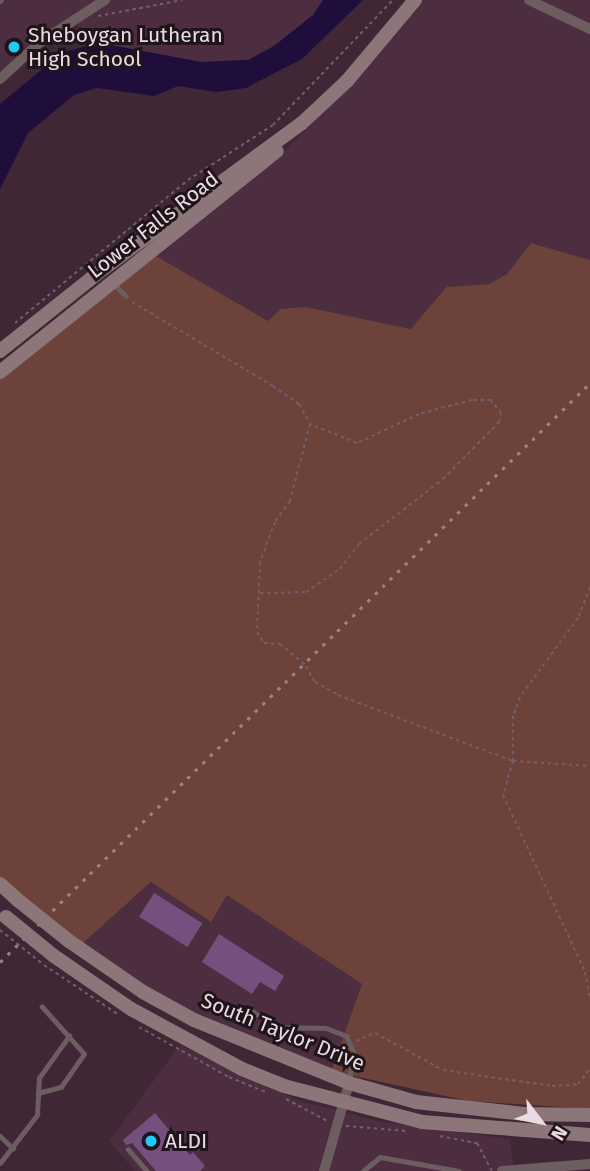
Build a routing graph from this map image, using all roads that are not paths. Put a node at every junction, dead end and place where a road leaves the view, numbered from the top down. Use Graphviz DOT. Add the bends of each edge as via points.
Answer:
graph roads {
  1 [pos="105,0"];
  2 [pos="415,0"];
  3 [pos="529,0"];
  4 [pos="590,29"];
  5 [pos="0,79"];
  6 [pos="324,102"];
  7 [pos="103,269"];
  8 [pos="112,282"];
  9 [pos="126,296"];
  10 [pos="0,351"];
  11 [pos="0,372"];
  12 [pos="0,884"];
  13 [pos="2,920"];
  14 [pos="42,1007"];
  15 [pos="247,1008"];
  16 [pos="69,1036"];
  17 [pos="349,1083"];
  18 [pos="38,1093"];
  19 [pos="343,1103"];
  20 [pos="590,1115"];
  21 [pos="590,1135"];
  22 [pos="0,1136"];
  23 [pos="13,1148"];
  24 [pos="128,1149"];
  25 [pos="0,1163"];
  26 [pos="432,1164"];
  27 [pos="590,1164"];
  28 [pos="147,1171"];
  29 [pos="324,1171"];
  30 [pos="363,1171"];
  31 [pos="431,1171"];
  32 [pos="459,1171"];
  33 [pos="502,1171"];
  1 -- 5 [label="street" via="31,49"];
  2 -- 6 [label="main road, Lower Falls Road"];
  3 -- 4 [label="street"];
  6 -- 7 [label="main road, Lower Falls Road" via="284,137"];
  6 -- 8 [label="main road, Lower Falls Road" via="247,178"];
  7 -- 8 [label="street"];
  7 -- 10 [label="main road, Lower Falls Road"];
  8 -- 9 [label="lane"];
  8 -- 11 [label="main road, Lower Falls Road"];
  12 -- 17 [label="main road, South Taylor Drive, bridge" via="69,941 143,992 194,1020"];
  13 -- 19 [label="main road, South Taylor Drive, bridge" via="49,961 242,1069"];
  14 -- 16 [label="lane"];
  15 -- 17 [label="lane" via="278,1027 334,1029 352,1043"];
  16 -- 18 [label="lane" via="39,1078"];
  16 -- 18 [label="lane" via="83,1058 61,1087"];
  17 -- 19 [label="street"];
  17 -- 20 [label="main road, South Taylor Drive" via="416,1102 524,1114"];
  18 -- 23 [label="lane" via="37,1115"];
  19 -- 21 [label="main road, South Taylor Drive" via="422,1122"];
  19 -- 29 [label="street"];
  22 -- 23 [label="lane"];
  23 -- 25 [label="lane"];
  24 -- 28 [label="lane"];
  26 -- 30 [label="lane" via="380,1157"];
  26 -- 31 [label="lane"];
  26 -- 32 [label="lane"];
  27 -- 33 [label="street"];
}
